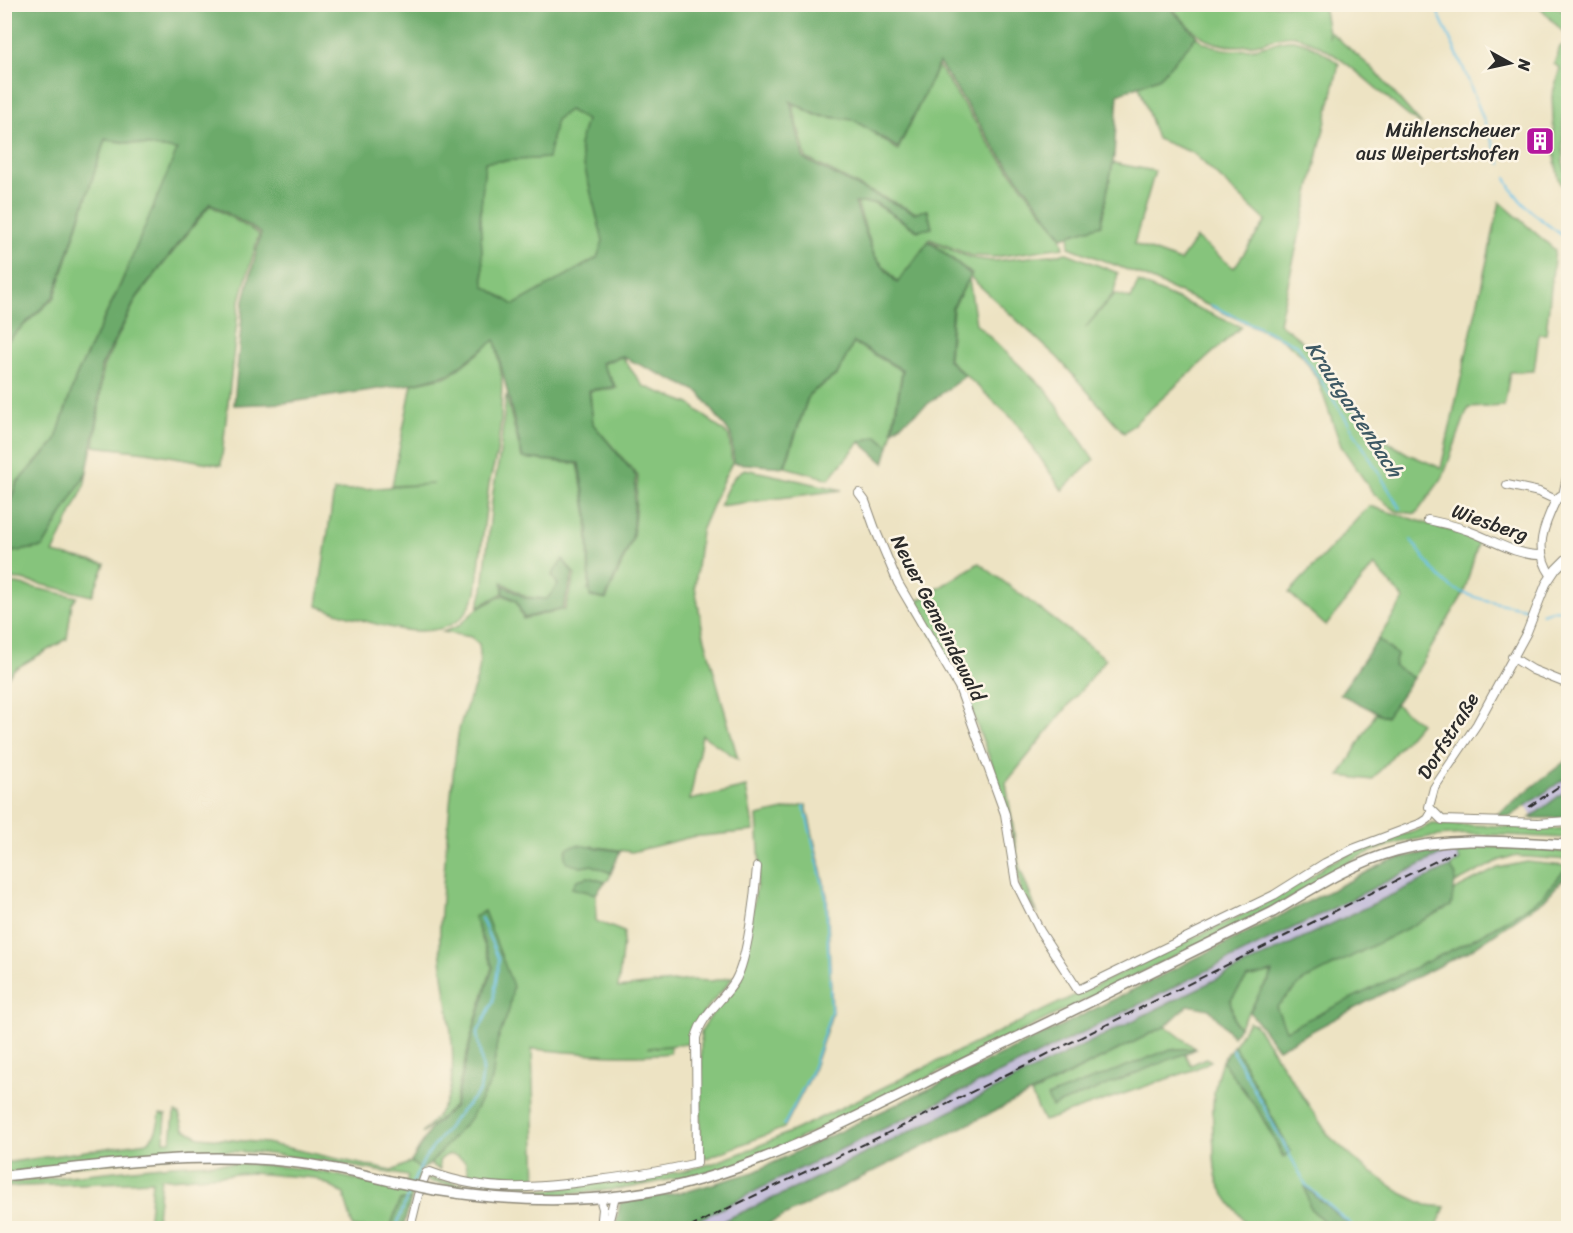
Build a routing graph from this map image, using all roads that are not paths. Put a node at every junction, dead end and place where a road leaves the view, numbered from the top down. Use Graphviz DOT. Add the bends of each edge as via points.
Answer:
graph roads {
  1 [pos="1569,473"];
  2 [pos="1507,485"];
  3 [pos="859,493"];
  4 [pos="1566,496"];
  5 [pos="1556,500"];
  6 [pos="1428,520"];
  7 [pos="1542,555"];
  8 [pos="1569,557"];
  9 [pos="1551,575"];
  10 [pos="1512,657"];
  11 [pos="1569,684"];
  12 [pos="1432,812"];
  13 [pos="1569,821"];
  14 [pos="1569,845"];
  15 [pos="757,867"];
  16 [pos="4,1176"];
  17 [pos="615,1196"];
  18 [pos="600,1198"];
  19 [pos="410,1228"];
  20 [pos="601,1228"];
  21 [pos="607,1228"];
  1 -- 4 [label="street"];
  2 -- 5 [label="street"];
  3 -- 12 [label="street, Neuer Gemeindewald" via="898,583 959,687 1005,814 1016,883 1040,931 1078,990 1274,895 1353,849 1422,823"];
  4 -- 5 [label="street"];
  5 -- 7 [label="street" via="1541,538"];
  6 -- 7 [label="street, Wiesberg"];
  7 -- 9 [label="street"];
  8 -- 9 [label="street, Dorfstraße"];
  9 -- 10 [label="street, Dorfstraße"];
  10 -- 11 [label="street"];
  10 -- 12 [label="street, Dorfstraße" via="1478,724 1434,788 1429,807"];
  12 -- 13 [label="street, Dorfstraße" via="1449,821"];
  14 -- 17 [label="main road" via="1447,841 1371,859 1274,912 783,1150 699,1180"];
  15 -- 19 [label="street" via="741,965 735,981 699,1025 696,1038 697,1163 651,1173 513,1189 430,1172 426,1173"];
  16 -- 18 [label="main road, bridge" via="106,1164 256,1159 480,1197"];
  17 -- 18 [label="main road"];
  17 -- 21 [label="street"];
  18 -- 20 [label="street"];
}
